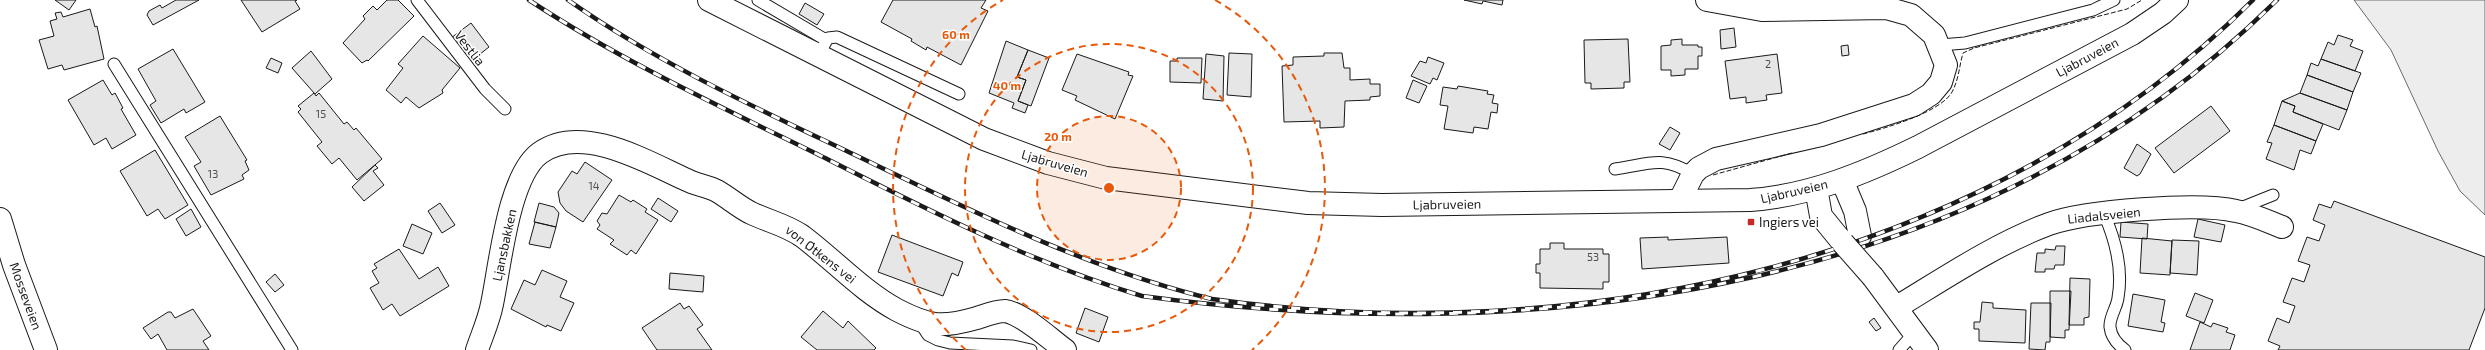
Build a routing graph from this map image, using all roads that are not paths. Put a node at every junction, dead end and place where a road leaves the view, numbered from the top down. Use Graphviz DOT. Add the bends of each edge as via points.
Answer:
graph roads {
  1 [pos="417,0"];
  2 [pos="709,0"];
  3 [pos="758,0"];
  4 [pos="1707,0"];
  5 [pos="2114,0"];
  6 [pos="2177,0"];
  7 [pos="1876,4"];
  8 [pos="1940,45"];
  9 [pos="822,48"];
  10 [pos="114,64"];
  11 [pos="959,94"];
  12 [pos="505,109"];
  13 [pos="547,149"];
  14 [pos="1615,169"];
  15 [pos="1693,174"];
  16 [pos="1842,180"];
  17 [pos="1816,188"];
  18 [pos="2273,195"];
  19 [pos="1680,200"];
  20 [pos="2236,210"];
  21 [pos="2104,214"];
  22 [pos="0,219"];
  23 [pos="2282,226"];
  24 [pos="1852,240"];
  25 [pos="1897,306"];
  26 [pos="917,319"];
  27 [pos="1921,342"];
  28 [pos="46,350"];
  29 [pos="292,350"];
  30 [pos="477,350"];
  31 [pos="1031,350"];
  32 [pos="1065,350"];
  33 [pos="1898,350"];
  34 [pos="2125,350"];
  1 -- 12 [label="lane, Vestlia" via="485,90"];
  2 -- 9 [label="main road, Ljabruveien"];
  3 -- 9 [label="lane"];
  4 -- 7 [label="main road" via="1762,10"];
  5 -- 8 [label="lane" via="2093,10 1965,43"];
  6 -- 16 [label="main road, Ljabruveien" via="2132,34 1901,155"];
  7 -- 8 [label="main road" via="1911,15 1934,35"];
  8 -- 15 [label="main road" via="1946,65 1941,82 1931,94 1914,105 1821,135 1716,159"];
  9 -- 11 [label="lane" via="837,37"];
  9 -- 19 [label="main road, Ljabruveien" via="950,123 1001,146 1048,163 1106,178 1308,203 1382,205"];
  10 -- 29 [label="lane"];
  13 -- 26 [label="main road, von Øtkens vei" via="557,144 577,141 599,145 638,157 716,190 752,213 782,224 795,232 864,288"];
  13 -- 30 [label="main road, Ljansbakken" via="538,154 526,170 516,193 501,248 492,306"];
  14 -- 15 [label="lane" via="1665,161"];
  15 -- 19 [label="main road"];
  16 -- 17 [label="main road, Ljabruveien"];
  16 -- 24 [label="main road" via="1855,211"];
  17 -- 19 [label="main road, Ljabruveien" via="1771,199"];
  17 -- 24 [label="main road" via="1821,216"];
  18 -- 20 [label="lane"];
  20 -- 21 [label="main road, Liadalsveien" via="2176,208"];
  20 -- 23 [label="main road, Liadalsveien"];
  21 -- 25 [label="main road, Liadalsveien" via="2069,217 2048,224 1974,261"];
  21 -- 34 [label="lane" via="2112,233 2119,268 2118,298 2110,326 2114,339"];
  22 -- 28 [label="main road, Mosseveien" via="14,265"];
  24 -- 25 [label="main road, bridge" via="1868,270"];
  25 -- 27 [label="main road"];
  26 -- 31 [label="lane" via="928,335 938,340 950,343 1013,346"];
  26 -- 32 [label="main road, von Øtkens vei" via="930,325 952,325 1004,311 1022,318"];
  27 -- 33 [label="lane"];
}
